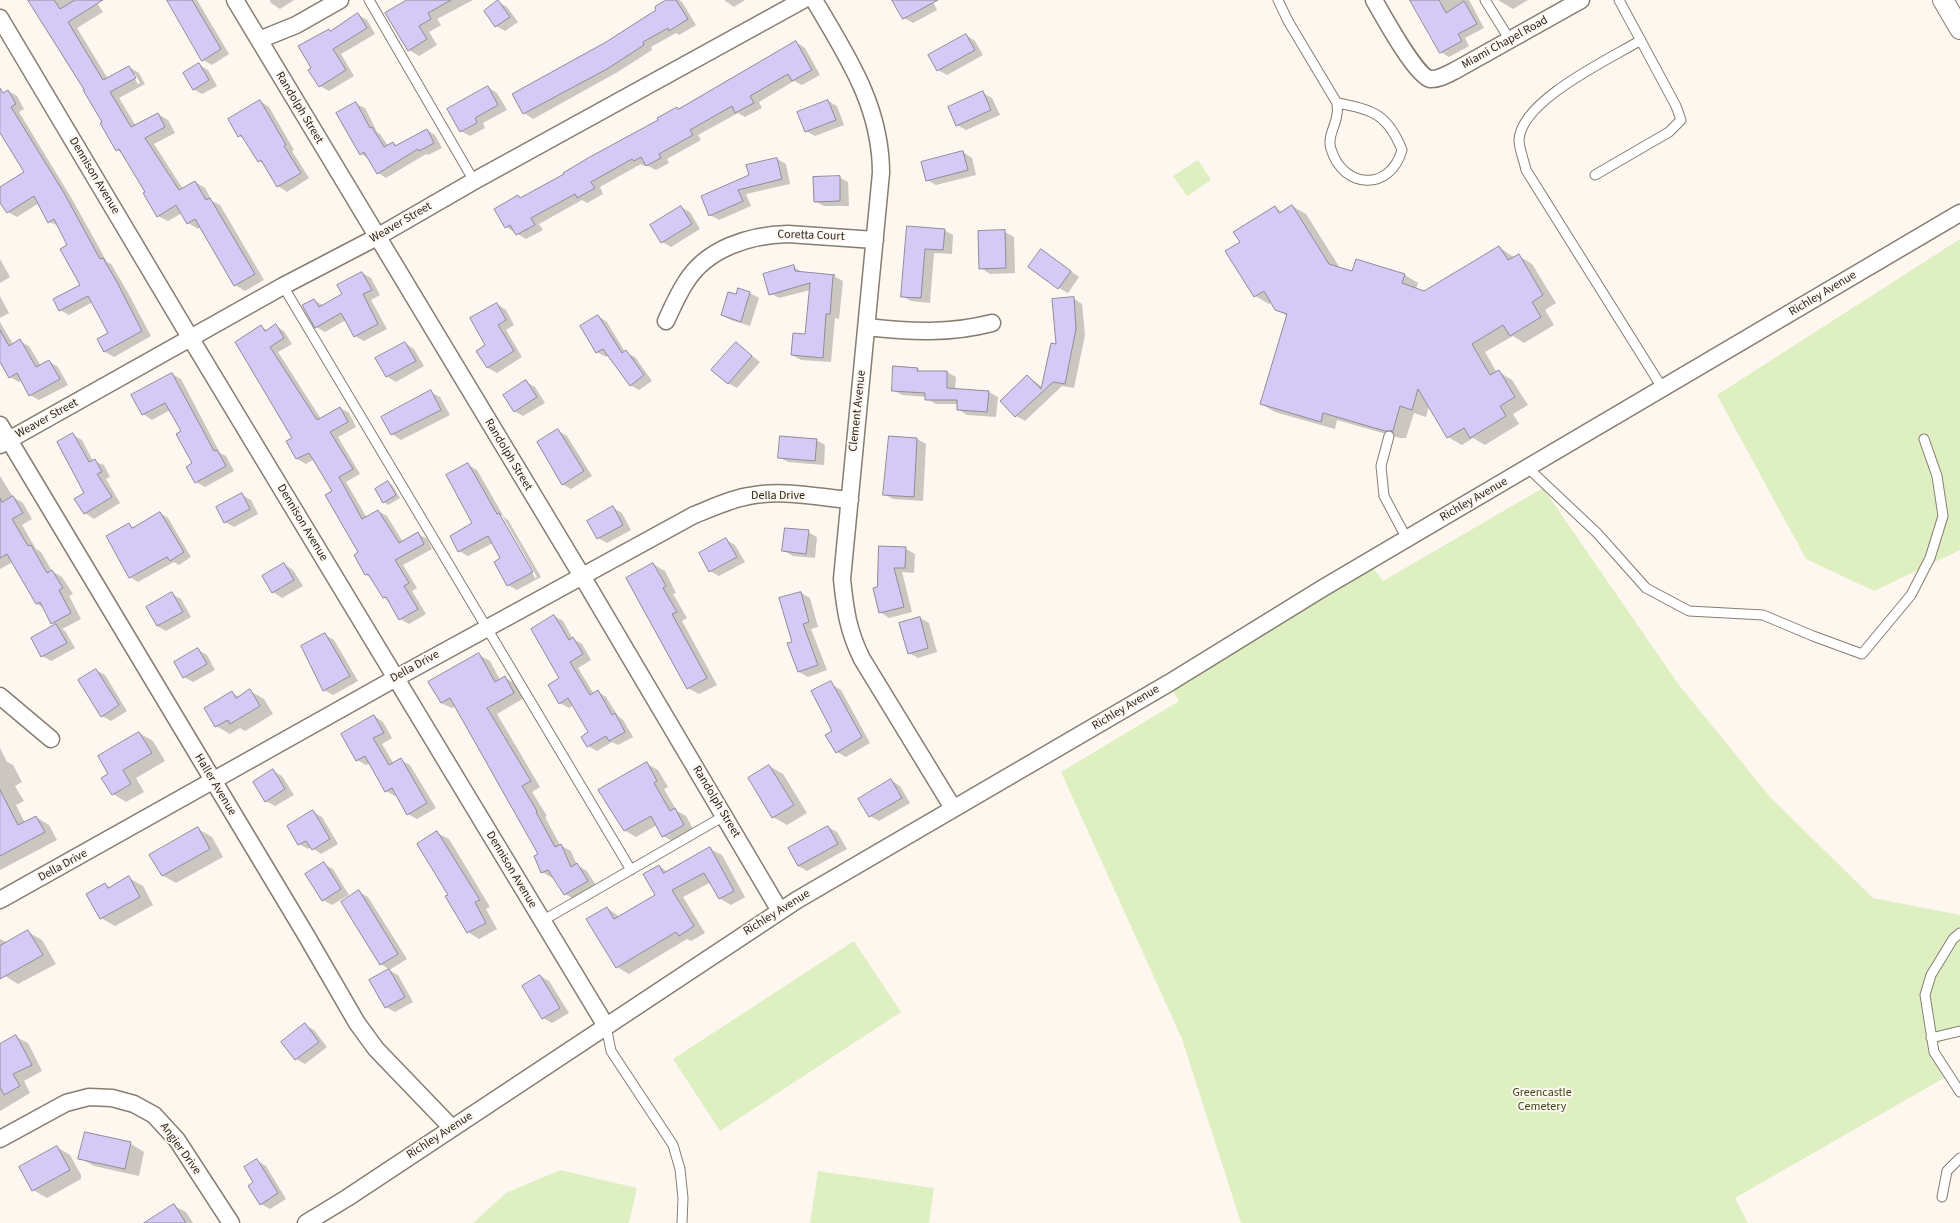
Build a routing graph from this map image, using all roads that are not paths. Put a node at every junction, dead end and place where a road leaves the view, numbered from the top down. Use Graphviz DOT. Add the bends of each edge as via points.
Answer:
graph roads {
  1 [pos="235,0"];
  2 [pos="340,0"];
  3 [pos="369,0"];
  4 [pos="803,0"];
  5 [pos="814,0"];
  6 [pos="1278,0"];
  7 [pos="1374,0"];
  8 [pos="1485,0"];
  9 [pos="1581,0"];
  10 [pos="1620,0"];
  11 [pos="1944,0"];
  12 [pos="0,18"];
  13 [pos="1960,29"];
  14 [pos="259,40"];
  15 [pos="1510,40"];
  16 [pos="1641,40"];
  17 [pos="1337,103"];
  18 [pos="1595,175"];
  19 [pos="474,181"];
  20 [pos="1960,213"];
  21 [pos="377,237"];
  22 [pos="875,240"];
  23 [pos="283,286"];
  24 [pos="666,320"];
  25 [pos="992,323"];
  26 [pos="867,327"];
  27 [pos="191,338"];
  28 [pos="1664,389"];
  29 [pos="0,425"];
  30 [pos="1389,436"];
  31 [pos="1924,439"];
  32 [pos="4,442"];
  33 [pos="1528,468"];
  34 [pos="850,500"];
  35 [pos="1407,539"];
  36 [pos="582,576"];
  37 [pos="485,628"];
  38 [pos="396,678"];
  39 [pos="0,696"];
  40 [pos="51,739"];
  41 [pos="213,780"];
  42 [pos="953,808"];
  43 [pos="724,816"];
  44 [pos="631,870"];
  45 [pos="0,900"];
  46 [pos="780,910"];
  47 [pos="542,921"];
  48 [pos="1960,932"];
  49 [pos="606,1026"];
  50 [pos="1960,1031"];
  51 [pos="1931,1038"];
  52 [pos="1960,1092"];
  53 [pos="452,1128"];
  54 [pos="0,1139"];
  55 [pos="1960,1158"];
  56 [pos="1942,1197"];
  57 [pos="231,1223"];
  58 [pos="306,1223"];
  59 [pos="682,1223"];
  1 -- 14 [label="street, Randolph Street"];
  2 -- 14 [label="street" via="296,25"];
  3 -- 19 [label="lane"];
  4 -- 19 [label="street, Weaver Street"];
  5 -- 22 [label="street, Clement Avenue" via="854,70 878,133 881,173"];
  6 -- 17 [label="lane"];
  7 -- 15 [label="street, Miami Chapel Road" via="1415,67 1426,77 1436,79"];
  8 -- 15 [label="lane"];
  9 -- 15 [label="street, Miami Chapel Road"];
  10 -- 16 [label="lane"];
  11 -- 13 [label="street"];
  12 -- 27 [label="street, Dennison Avenue"];
  14 -- 21 [label="street, Randolph Street"];
  16 -- 18 [label="lane" via="1681,120 1669,132"];
  16 -- 28 [label="lane" via="1553,92 1526,120 1519,139 1526,170"];
  17 -- 17 [label="lane" via="1330,148 1337,162 1347,174 1363,181 1376,180 1387,174 1398,163 1402,150 1390,124 1367,110"];
  19 -- 21 [label="street, Weaver Street"];
  20 -- 28 [label="street, Richley Avenue"];
  21 -- 23 [label="street, Weaver Street"];
  21 -- 36 [label="street, Randolph Street"];
  22 -- 24 [label="street, Coretta Court" via="788,234 747,240 715,254 696,269 686,281"];
  22 -- 26 [label="street, Clement Avenue"];
  23 -- 27 [label="street, Weaver Street"];
  23 -- 37 [label="lane"];
  25 -- 26 [label="street" via="968,329 914,332"];
  26 -- 34 [label="street, Clement Avenue"];
  27 -- 32 [label="street, Weaver Street"];
  27 -- 38 [label="street, Dennison Avenue"];
  28 -- 33 [label="street, Richley Avenue"];
  29 -- 32 [label="street, Haller Avenue"];
  30 -- 35 [label="lane" via="1381,466 1384,496"];
  31 -- 33 [label="lane" via="1937,476 1943,516 1930,558 1911,595 1862,654 1762,615 1689,611 1646,588 1598,533"];
  32 -- 41 [label="street, Haller Avenue"];
  33 -- 35 [label="street, Richley Avenue"];
  34 -- 36 [label="street, Della Drive" via="776,494 750,495 728,501 694,515"];
  34 -- 42 [label="street, Clement Avenue" via="842,579 845,615 850,631 862,659"];
  35 -- 42 [label="street, Richley Avenue"];
  36 -- 37 [label="street, Della Drive"];
  36 -- 43 [label="street, Randolph Street"];
  37 -- 38 [label="street, Della Drive"];
  37 -- 44 [label="lane"];
  38 -- 41 [label="street, Della Drive"];
  38 -- 47 [label="street, Dennison Avenue"];
  39 -- 40 [label="street"];
  41 -- 45 [label="street, Della Drive"];
  41 -- 53 [label="street, Haller Avenue" via="366,1037"];
  42 -- 46 [label="street, Richley Avenue"];
  43 -- 44 [label="lane"];
  43 -- 46 [label="street, Randolph Street"];
  44 -- 47 [label="lane"];
  46 -- 49 [label="street, Richley Avenue"];
  47 -- 49 [label="street, Dennison Avenue"];
  48 -- 51 [label="lane" via="1932,975 1924,995"];
  49 -- 53 [label="street, Richley Avenue"];
  49 -- 59 [label="lane" via="611,1051 673,1145 680,1169"];
  50 -- 51 [label="lane"];
  51 -- 52 [label="lane" via="1934,1052"];
  53 -- 58 [label="street, Richley Avenue"];
  54 -- 57 [label="street, Angier Drive" via="66,1103 89,1097 112,1098 134,1104 154,1116 177,1140"];
  55 -- 56 [label="lane" via="1948,1171"];
}
